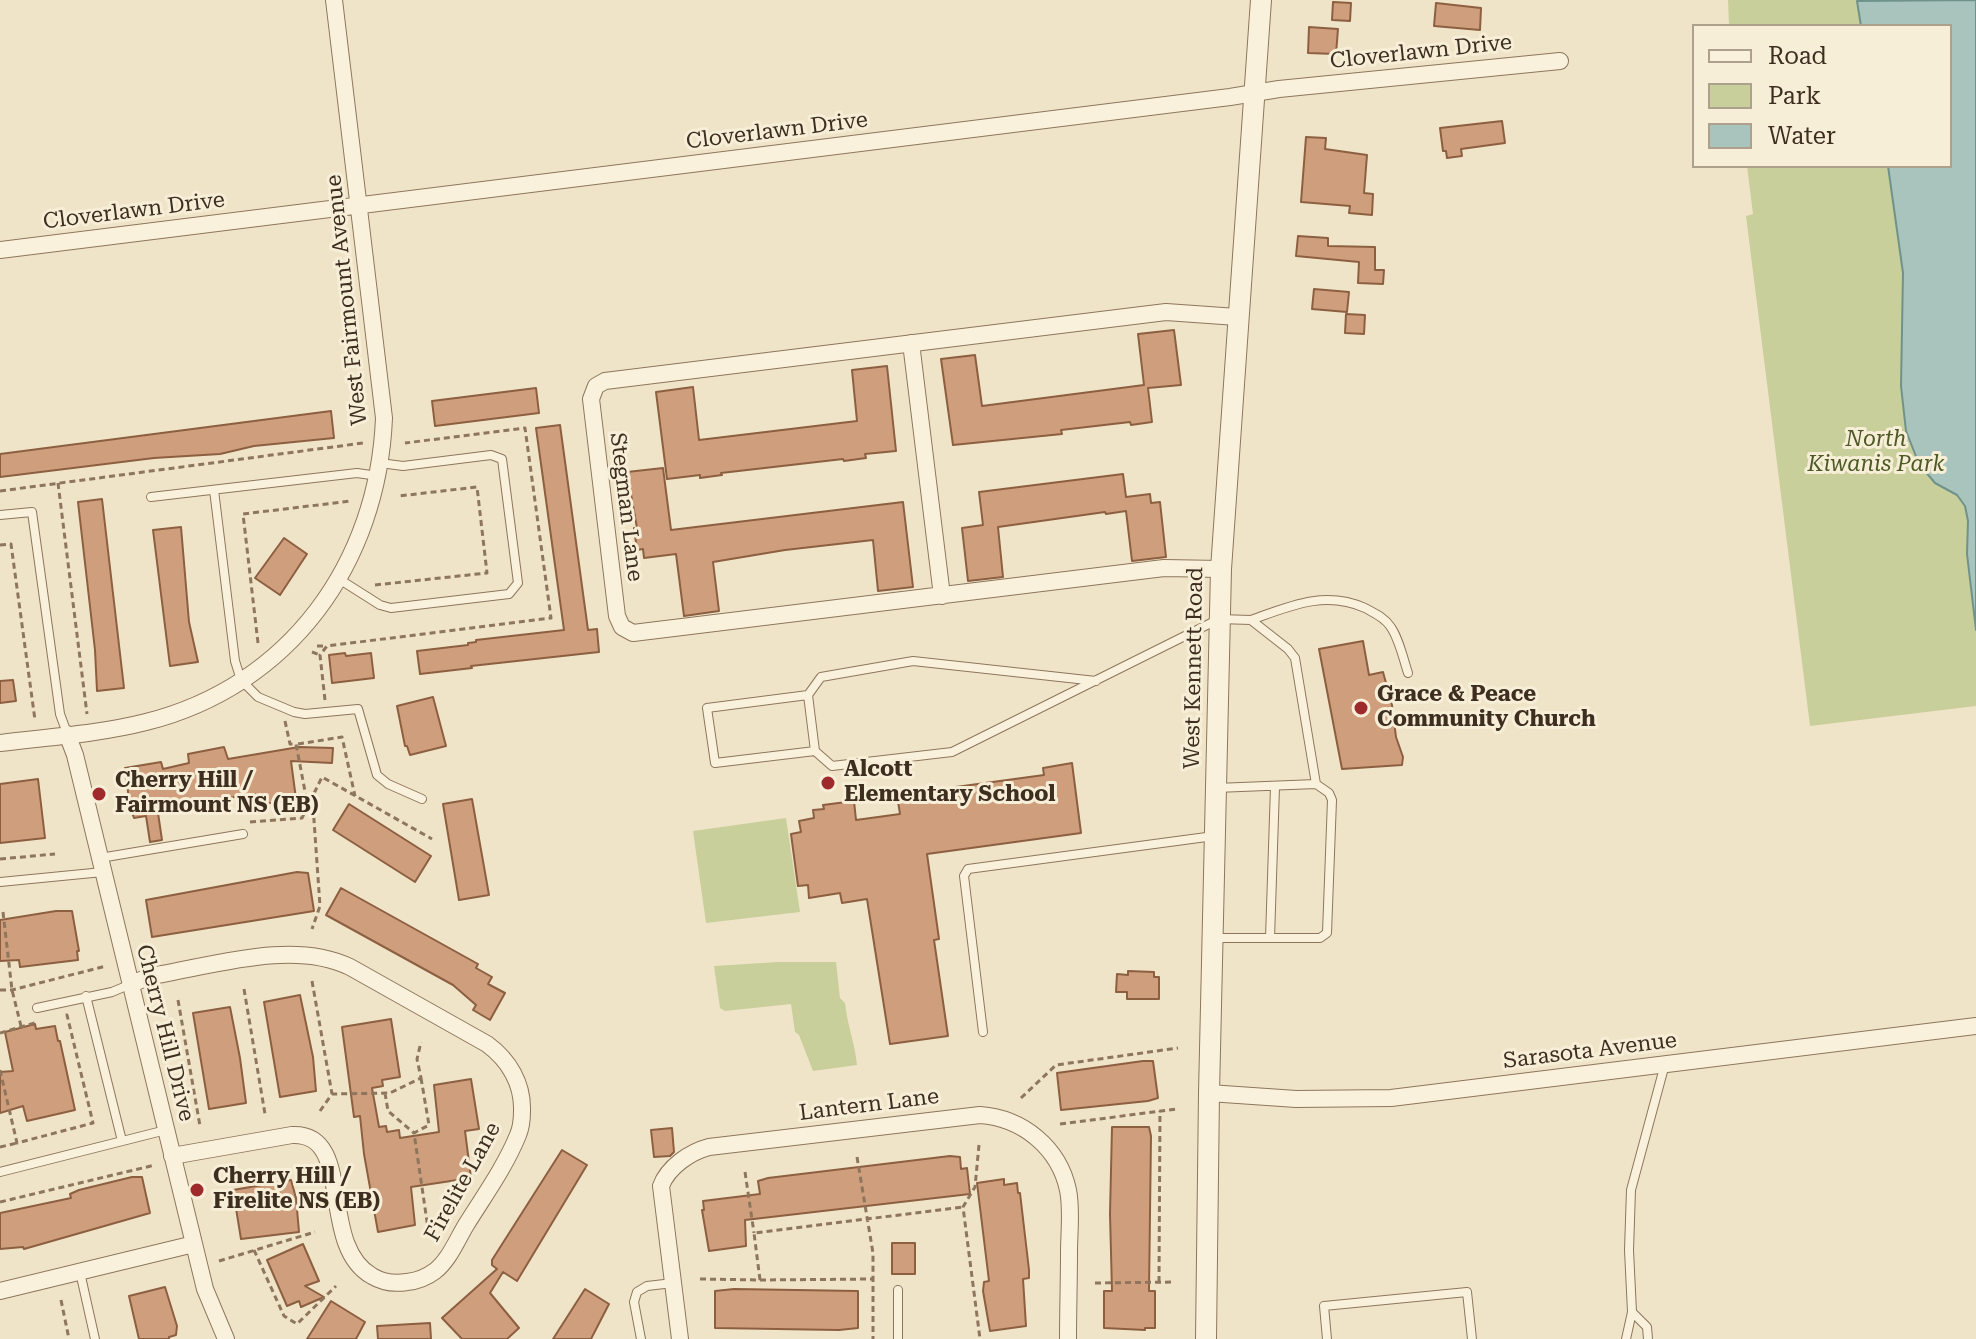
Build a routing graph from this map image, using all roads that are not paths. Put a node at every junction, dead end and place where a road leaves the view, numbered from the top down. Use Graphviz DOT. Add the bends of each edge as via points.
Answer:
graph roads {
  1 [pos="334,0"];
  2 [pos="1261,0"];
  3 [pos="1560,61"];
  4 [pos="1254,93"];
  5 [pos="359,205"];
  6 [pos="0,250"];
  7 [pos="1237,317"];
  8 [pos="911,343"];
  9 [pos="379,469"];
  10 [pos="214,490"];
  11 [pos="151,497"];
  12 [pos="0,515"];
  13 [pos="1221,569"];
  14 [pos="339,579"];
  15 [pos="942,596"];
  16 [pos="1219,619"];
  17 [pos="1251,620"];
  18 [pos="1408,673"];
  19 [pos="241,680"];
  20 [pos="1096,681"];
  21 [pos="808,695"];
  22 [pos="67,734"];
  23 [pos="0,743"];
  24 [pos="815,751"];
  25 [pos="1316,784"];
  26 [pos="1275,787"];
  27 [pos="1216,788"];
  28 [pos="422,799"];
  29 [pos="243,834"];
  30 [pos="1214,836"];
  31 [pos="102,865"];
  32 [pos="0,882"];
  33 [pos="1212,938"];
  34 [pos="1270,938"];
  35 [pos="131,984"];
  36 [pos="86,996"];
  37 [pos="37,1008"];
  38 [pos="1976,1026"];
  39 [pos="983,1032"];
  40 [pos="1665,1064"];
  41 [pos="1209,1093"];
  42 [pos="166,1130"];
  43 [pos="122,1141"];
  44 [pos="172,1156"];
  45 [pos="0,1172"];
  46 [pos="194,1244"];
  47 [pos="80,1271"];
  48 [pos="673,1283"];
  49 [pos="898,1290"];
  50 [pos="0,1291"];
  51 [pos="1632,1312"];
  52 [pos="95,1339"];
  53 [pos="226,1339"];
  54 [pos="641,1339"];
  55 [pos="680,1339"];
  56 [pos="898,1339"];
  57 [pos="1068,1339"];
  58 [pos="1206,1339"];
  59 [pos="1327,1339"];
  60 [pos="1472,1339"];
  61 [pos="1626,1339"];
  62 [pos="1648,1339"];
  1 -- 5 [label="street, West Fairmount Avenue"];
  2 -- 4 [label="street, West Kennett Road"];
  3 -- 4 [label="street, Cloverlawn Drive"];
  4 -- 5 [label="street, Cloverlawn Drive"];
  4 -- 7 [label="street, West Kennett Road"];
  5 -- 6 [label="street, Cloverlawn Drive"];
  5 -- 9 [label="street, West Fairmount Avenue" via="383,399"];
  7 -- 8 [label="street, Stegman Lane" via="1166,312"];
  7 -- 13 [label="street, West Kennett Road"];
  8 -- 15 [label="street"];
  8 -- 15 [label="street, Stegman Lane" via="596,386 591,399 617,616 625,630 640,634"];
  9 -- 10 [label="lane"];
  9 -- 14 [label="street, West Fairmount Avenue" via="368,518"];
  9 -- 14 [label="lane" via="491,455 502,459 518,583 509,594 391,608"];
  10 -- 11 [label="lane"];
  10 -- 19 [label="lane"];
  12 -- 22 [label="lane" via="32,512"];
  13 -- 15 [label="street, Stegman Lane" via="1164,568"];
  13 -- 16 [label="street, West Kennett Road"];
  14 -- 19 [label="street, West Fairmount Avenue" via="303,628"];
  16 -- 17 [label="lane"];
  16 -- 20 [label="lane"];
  16 -- 27 [label="street, West Kennett Road"];
  17 -- 18 [label="lane" via="1316,600 1356,604 1391,627"];
  17 -- 25 [label="lane" via="1295,658"];
  19 -- 22 [label="street, West Fairmount Avenue" via="163,717"];
  19 -- 28 [label="lane" via="258,697 299,713 358,709 377,775"];
  20 -- 21 [label="lane" via="913,661 821,677"];
  20 -- 24 [label="lane" via="952,752 832,766"];
  21 -- 24 [label="lane"];
  21 -- 24 [label="lane" via="707,708 715,763"];
  22 -- 23 [label="street, West Fairmount Avenue"];
  22 -- 31 [label="street, Cherry Hill Drive"];
  25 -- 26 [label="lane"];
  25 -- 34 [label="lane" via="1332,800 1327,933 1320,938"];
  26 -- 27 [label="lane"];
  26 -- 34 [label="lane"];
  27 -- 30 [label="street, West Kennett Road"];
  29 -- 31 [label="lane"];
  30 -- 33 [label="street, West Kennett Road"];
  30 -- 39 [label="lane" via="968,869 964,876"];
  31 -- 32 [label="lane"];
  31 -- 35 [label="street, Cherry Hill Drive"];
  33 -- 34 [label="lane"];
  33 -- 41 [label="street, West Kennett Road"];
  35 -- 36 [label="lane"];
  35 -- 42 [label="street, Cherry Hill Drive"];
  35 -- 44 [label="street, Firelite Lane" via="283,953 326,957 487,1044 506,1061 521,1094 518,1134 501,1168 444,1261 409,1282 377,1279 354,1261 343,1238 327,1156 314,1140 292,1135"];
  36 -- 37 [label="lane"];
  36 -- 43 [label="lane"];
  38 -- 40 [label="street, Sarasota Avenue"];
  40 -- 41 [label="street, Sarasota Avenue" via="1391,1098"];
  40 -- 51 [label="lane" via="1631,1190"];
  41 -- 58 [label="street, West Kennett Road"];
  42 -- 43 [label="lane"];
  42 -- 44 [label="street, Cherry Hill Drive"];
  43 -- 45 [label="lane"];
  44 -- 46 [label="street, Cherry Hill Drive"];
  46 -- 47 [label="street"];
  46 -- 53 [label="street, Cherry Hill Drive" via="212,1310"];
  47 -- 50 [label="street"];
  47 -- 52 [label="lane"];
  48 -- 54 [label="lane" via="637,1292"];
  48 -- 55 [label="street, Lantern Lane"];
  48 -- 57 [label="street, Lantern Lane" via="661,1186 693,1153 724,1145 989,1116 1032,1133 1051,1151 1065,1180"];
  49 -- 56 [label="lane"];
  51 -- 61 [label="lane"];
  51 -- 62 [label="lane" via="1647,1327"];
  59 -- 60 [label="lane" via="1324,1306 1467,1292"];
}
